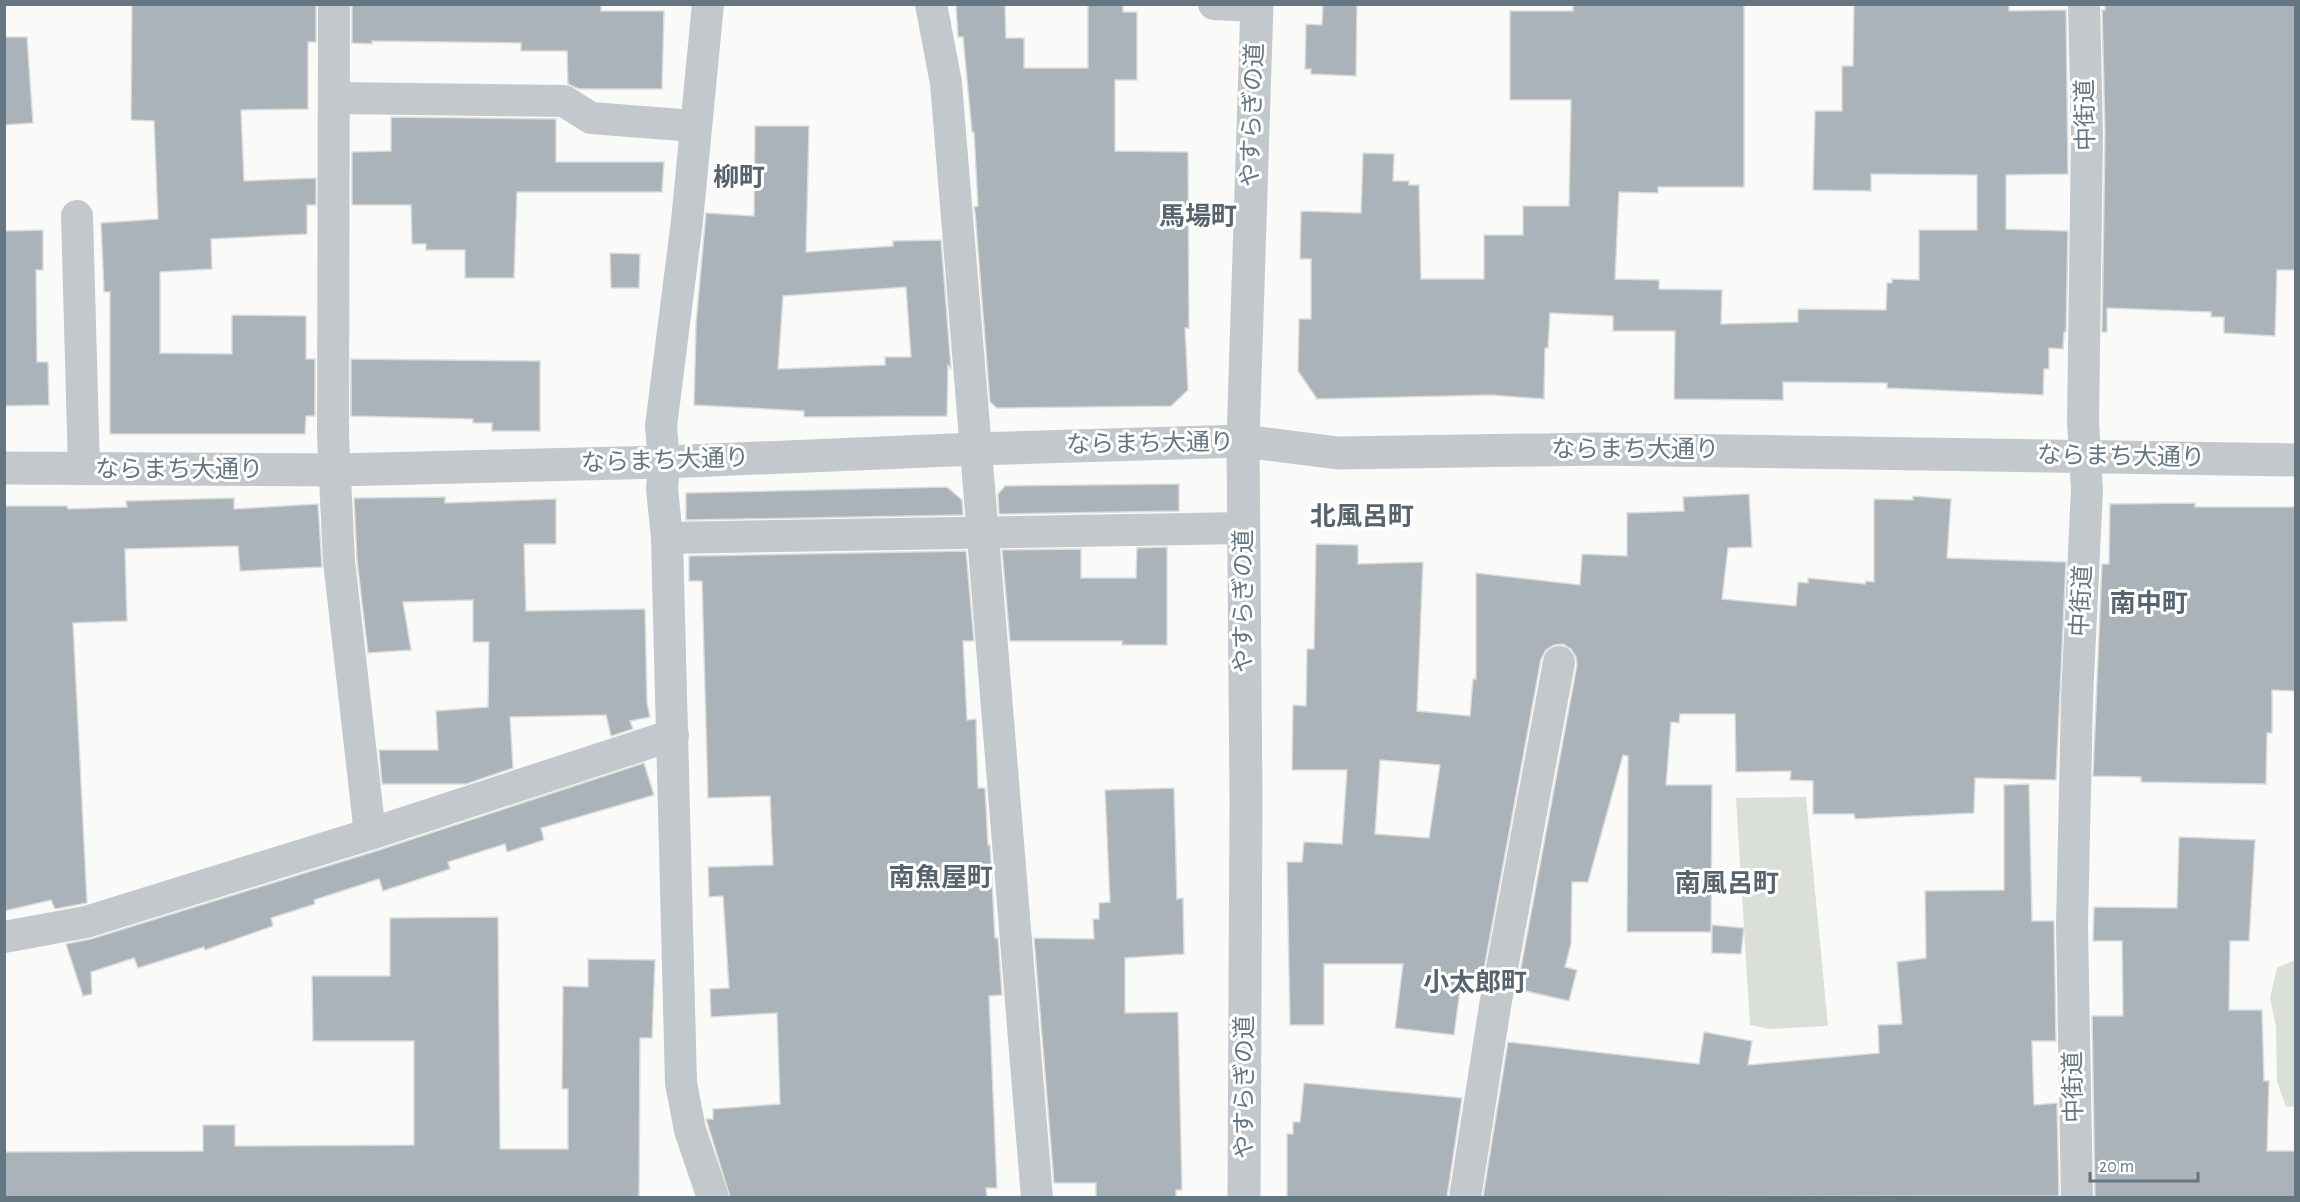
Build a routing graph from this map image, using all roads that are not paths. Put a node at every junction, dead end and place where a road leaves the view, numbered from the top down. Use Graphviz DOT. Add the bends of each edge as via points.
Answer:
graph roads {
  1 [pos="334,4"];
  2 [pos="708,4"];
  3 [pos="931,4"];
  4 [pos="1214,4"];
  5 [pos="2084,4"];
  6 [pos="1257,5"];
  7 [pos="335,98"];
  8 [pos="694,126"];
  9 [pos="77,216"];
  10 [pos="1243,441"];
  11 [pos="975,448"];
  12 [pos="2087,456"];
  13 [pos="2295,460"];
  14 [pos="664,462"];
  15 [pos="4,468"];
  16 [pos="84,470"];
  17 [pos="337,470"];
  18 [pos="1243,528"];
  19 [pos="984,531"];
  20 [pos="667,538"];
  21 [pos="1559,662"];
  22 [pos="673,735"];
  23 [pos="370,834"];
  24 [pos="4,937"];
  25 [pos="713,1197"];
  26 [pos="1037,1197"];
  27 [pos="1244,1197"];
  28 [pos="1465,1197"];
  29 [pos="2077,1197"];
  1 -- 7 [label="street"];
  2 -- 8 [label="street"];
  3 -- 11 [label="street" via="946,83"];
  4 -- 6 [label="street"];
  5 -- 12 [label="street, 中街道" via="2087,134 2083,421"];
  6 -- 10 [label="street, やすらぎの道"];
  7 -- 8 [label="street" via="564,100 591,118"];
  7 -- 17 [label="street" via="333,435"];
  8 -- 14 [label="street" via="687,221 661,426"];
  9 -- 16 [label="street"];
  10 -- 11 [label="street, ならまち大通り"];
  10 -- 12 [label="street, ならまち大通り" via="1338,453 1598,449"];
  10 -- 18 [label="street, やすらぎの道"];
  11 -- 14 [label="street, ならまち大通り"];
  11 -- 19 [label="street"];
  12 -- 13 [label="street, ならまち大通り"];
  12 -- 29 [label="street, 中街道" via="2072,927"];
  14 -- 17 [label="street, ならまち大通り"];
  14 -- 20 [label="street" via="662,489"];
  15 -- 16 [label="street, ならまち大通り"];
  16 -- 17 [label="street, ならまち大通り"];
  17 -- 23 [label="street" via="339,561"];
  18 -- 19 [label="street"];
  18 -- 27 [label="street, やすらぎの道"];
  19 -- 20 [label="street"];
  19 -- 26 [label="street"];
  20 -- 22 [label="street"];
  21 -- 28 [label="street" via="1494,1006"];
  22 -- 23 [label="street"];
  22 -- 25 [label="street" via="681,1083 690,1130"];
  23 -- 24 [label="street" via="86,922"];
}
